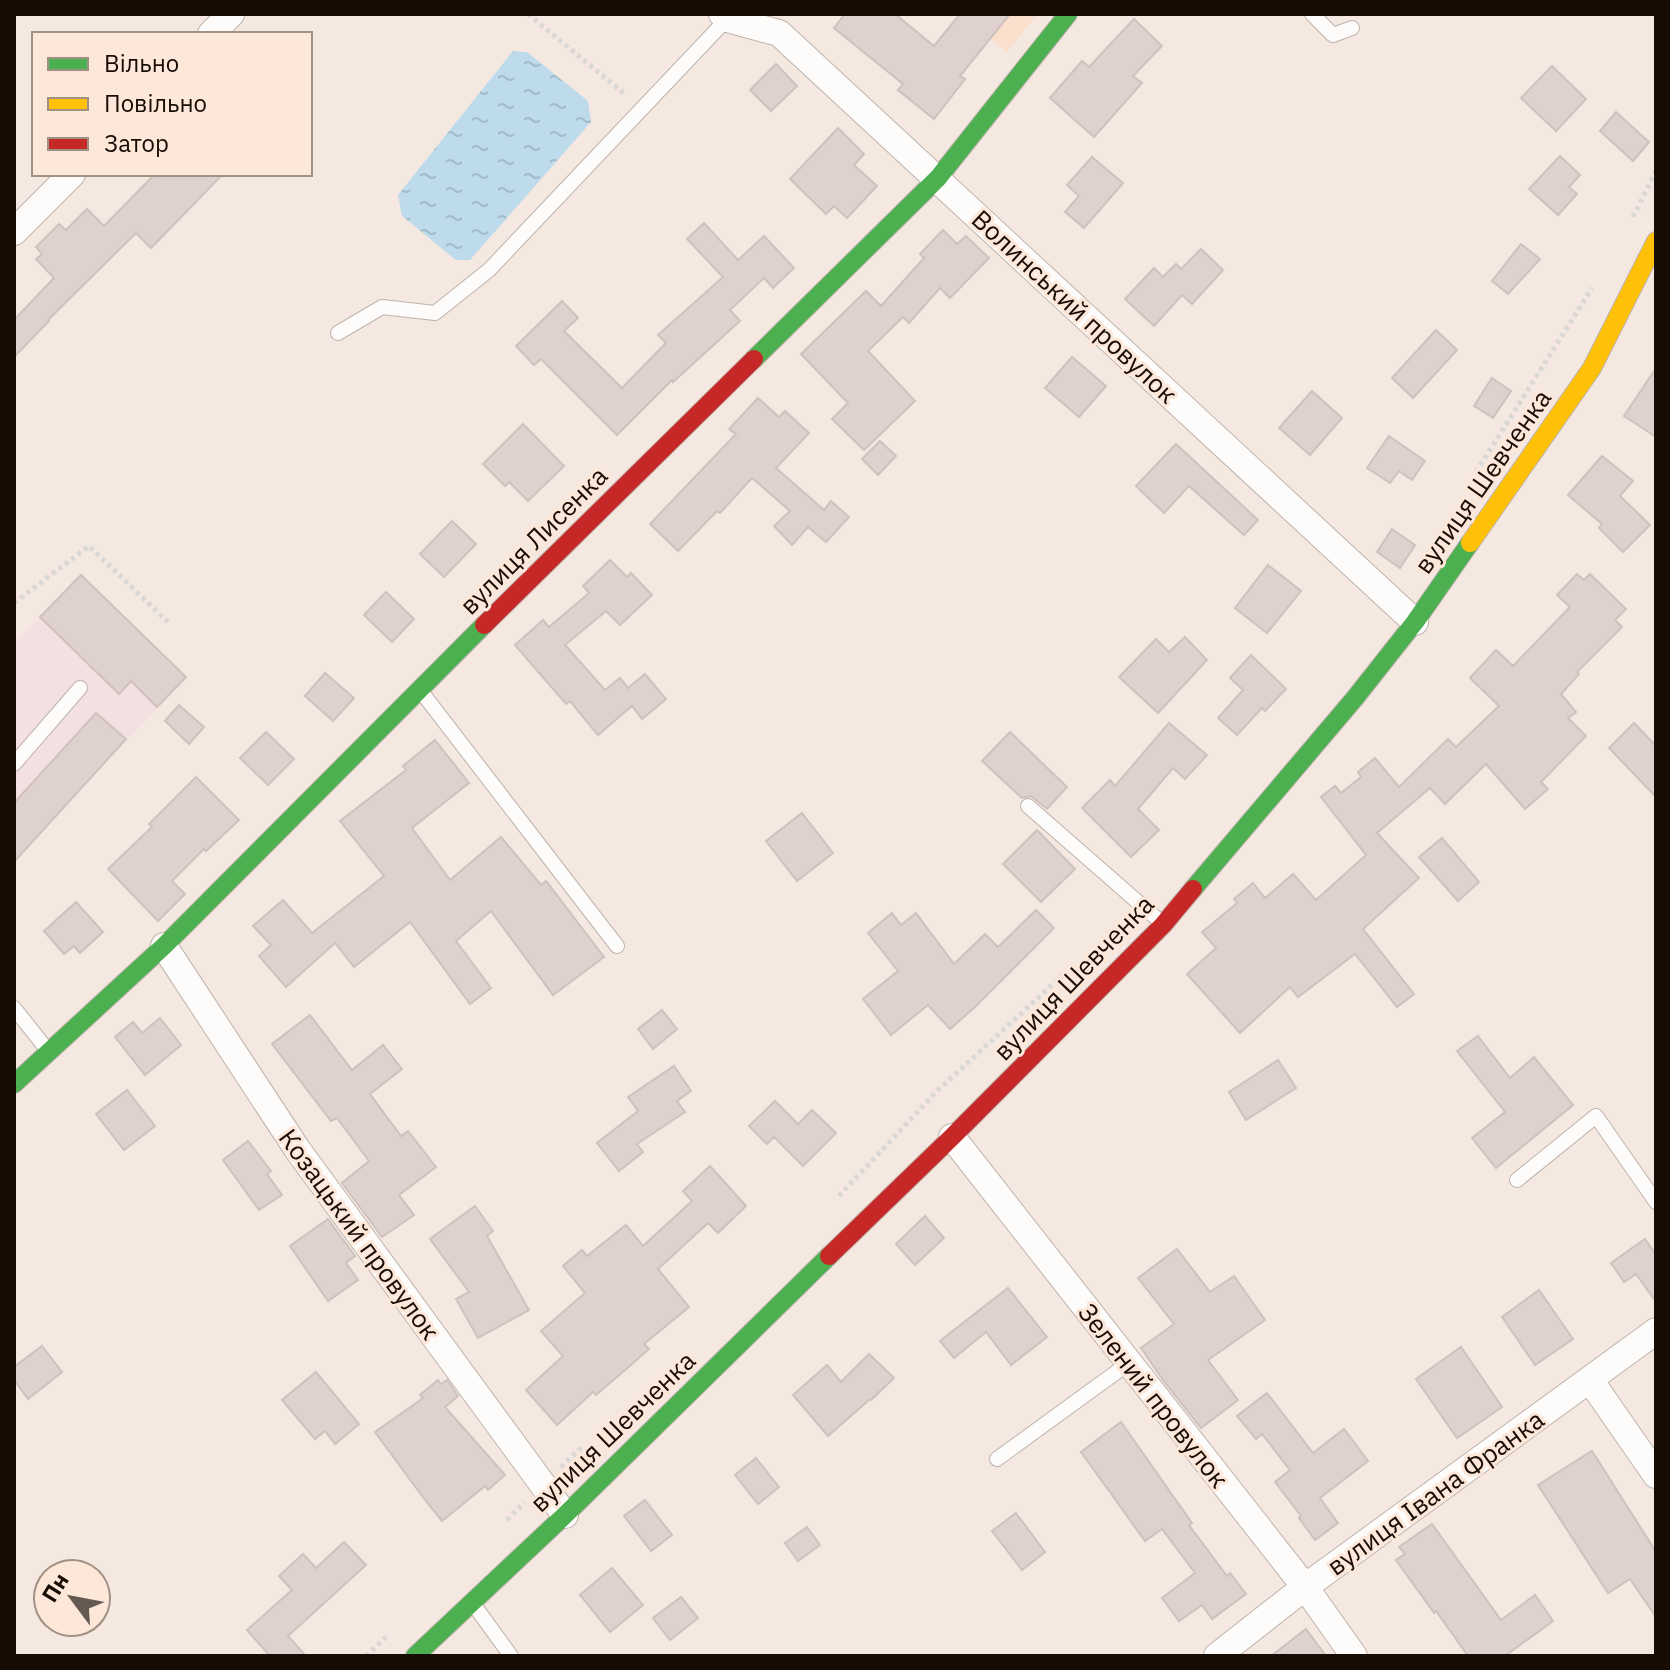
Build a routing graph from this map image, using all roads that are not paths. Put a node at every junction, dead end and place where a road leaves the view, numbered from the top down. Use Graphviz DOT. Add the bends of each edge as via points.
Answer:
graph roads {
  1 [pos="231,14"];
  2 [pos="1068,14"];
  3 [pos="1312,14"];
  4 [pos="724,16"];
  5 [pos="1352,28"];
  6 [pos="213,32"];
  7 [pos="70,176"];
  8 [pos="938,178"];
  9 [pos="14,232"];
  10 [pos="1656,241"];
  11 [pos="338,333"];
  12 [pos="1415,622"];
  13 [pos="80,688"];
  14 [pos="420,690"];
  15 [pos="14,764"];
  16 [pos="1028,806"];
  17 [pos="1163,925"];
  18 [pos="164,946"];
  19 [pos="617,946"];
  20 [pos="14,1008"];
  21 [pos="49,1052"];
  22 [pos="14,1084"];
  23 [pos="952,1137"];
  24 [pos="1517,1180"];
  25 [pos="1656,1202"];
  26 [pos="1656,1331"];
  27 [pos="1129,1363"];
  28 [pos="1590,1380"];
  29 [pos="997,1459"];
  30 [pos="1656,1475"];
  31 [pos="565,1515"];
  32 [pos="1305,1587"];
  33 [pos="472,1601"];
  34 [pos="415,1656"];
  35 [pos="511,1656"];
  36 [pos="1217,1656"];
  37 [pos="1354,1656"];
  1 -- 6 [label="street"];
  2 -- 8 [label="street, вулиця Лисенка"];
  3 -- 5 [label="lane" via="1333,35"];
  4 -- 8 [label="street, Волинський провулок" via="779,33"];
  4 -- 11 [label="lane" via="489,270 435,313 382,307"];
  7 -- 9 [label="street"];
  8 -- 12 [label="street, Волинський провулок"];
  8 -- 14 [label="street, вулиця Лисенка"];
  10 -- 12 [label="street, вулиця Шевченка" via="1592,368"];
  12 -- 17 [label="street, вулиця Шевченка"];
  13 -- 15 [label="lane"];
  14 -- 18 [label="street, вулиця Лисенка"];
  14 -- 19 [label="lane"];
  16 -- 17 [label="lane"];
  17 -- 23 [label="street, вулиця Шевченка"];
  18 -- 21 [label="street, вулиця Лисенка"];
  18 -- 31 [label="street, Козацький провулок" via="297,1149"];
  20 -- 21 [label="lane"];
  21 -- 22 [label="street, вулиця Лисенка"];
  23 -- 27 [label="street, Зелений провулок"];
  23 -- 31 [label="street, вулиця Шевченка"];
  24 -- 25 [label="lane" via="1596,1116"];
  26 -- 28 [label="street, вулиця Івана Франка"];
  27 -- 29 [label="lane"];
  27 -- 32 [label="street, Зелений провулок"];
  28 -- 30 [label="street"];
  28 -- 32 [label="street, вулиця Івана Франка"];
  31 -- 33 [label="street, вулиця Шевченка"];
  32 -- 36 [label="street, вулиця Івана Франка"];
  32 -- 37 [label="street, Зелений провулок"];
  33 -- 34 [label="street, вулиця Шевченка"];
  33 -- 35 [label="lane"];
}
